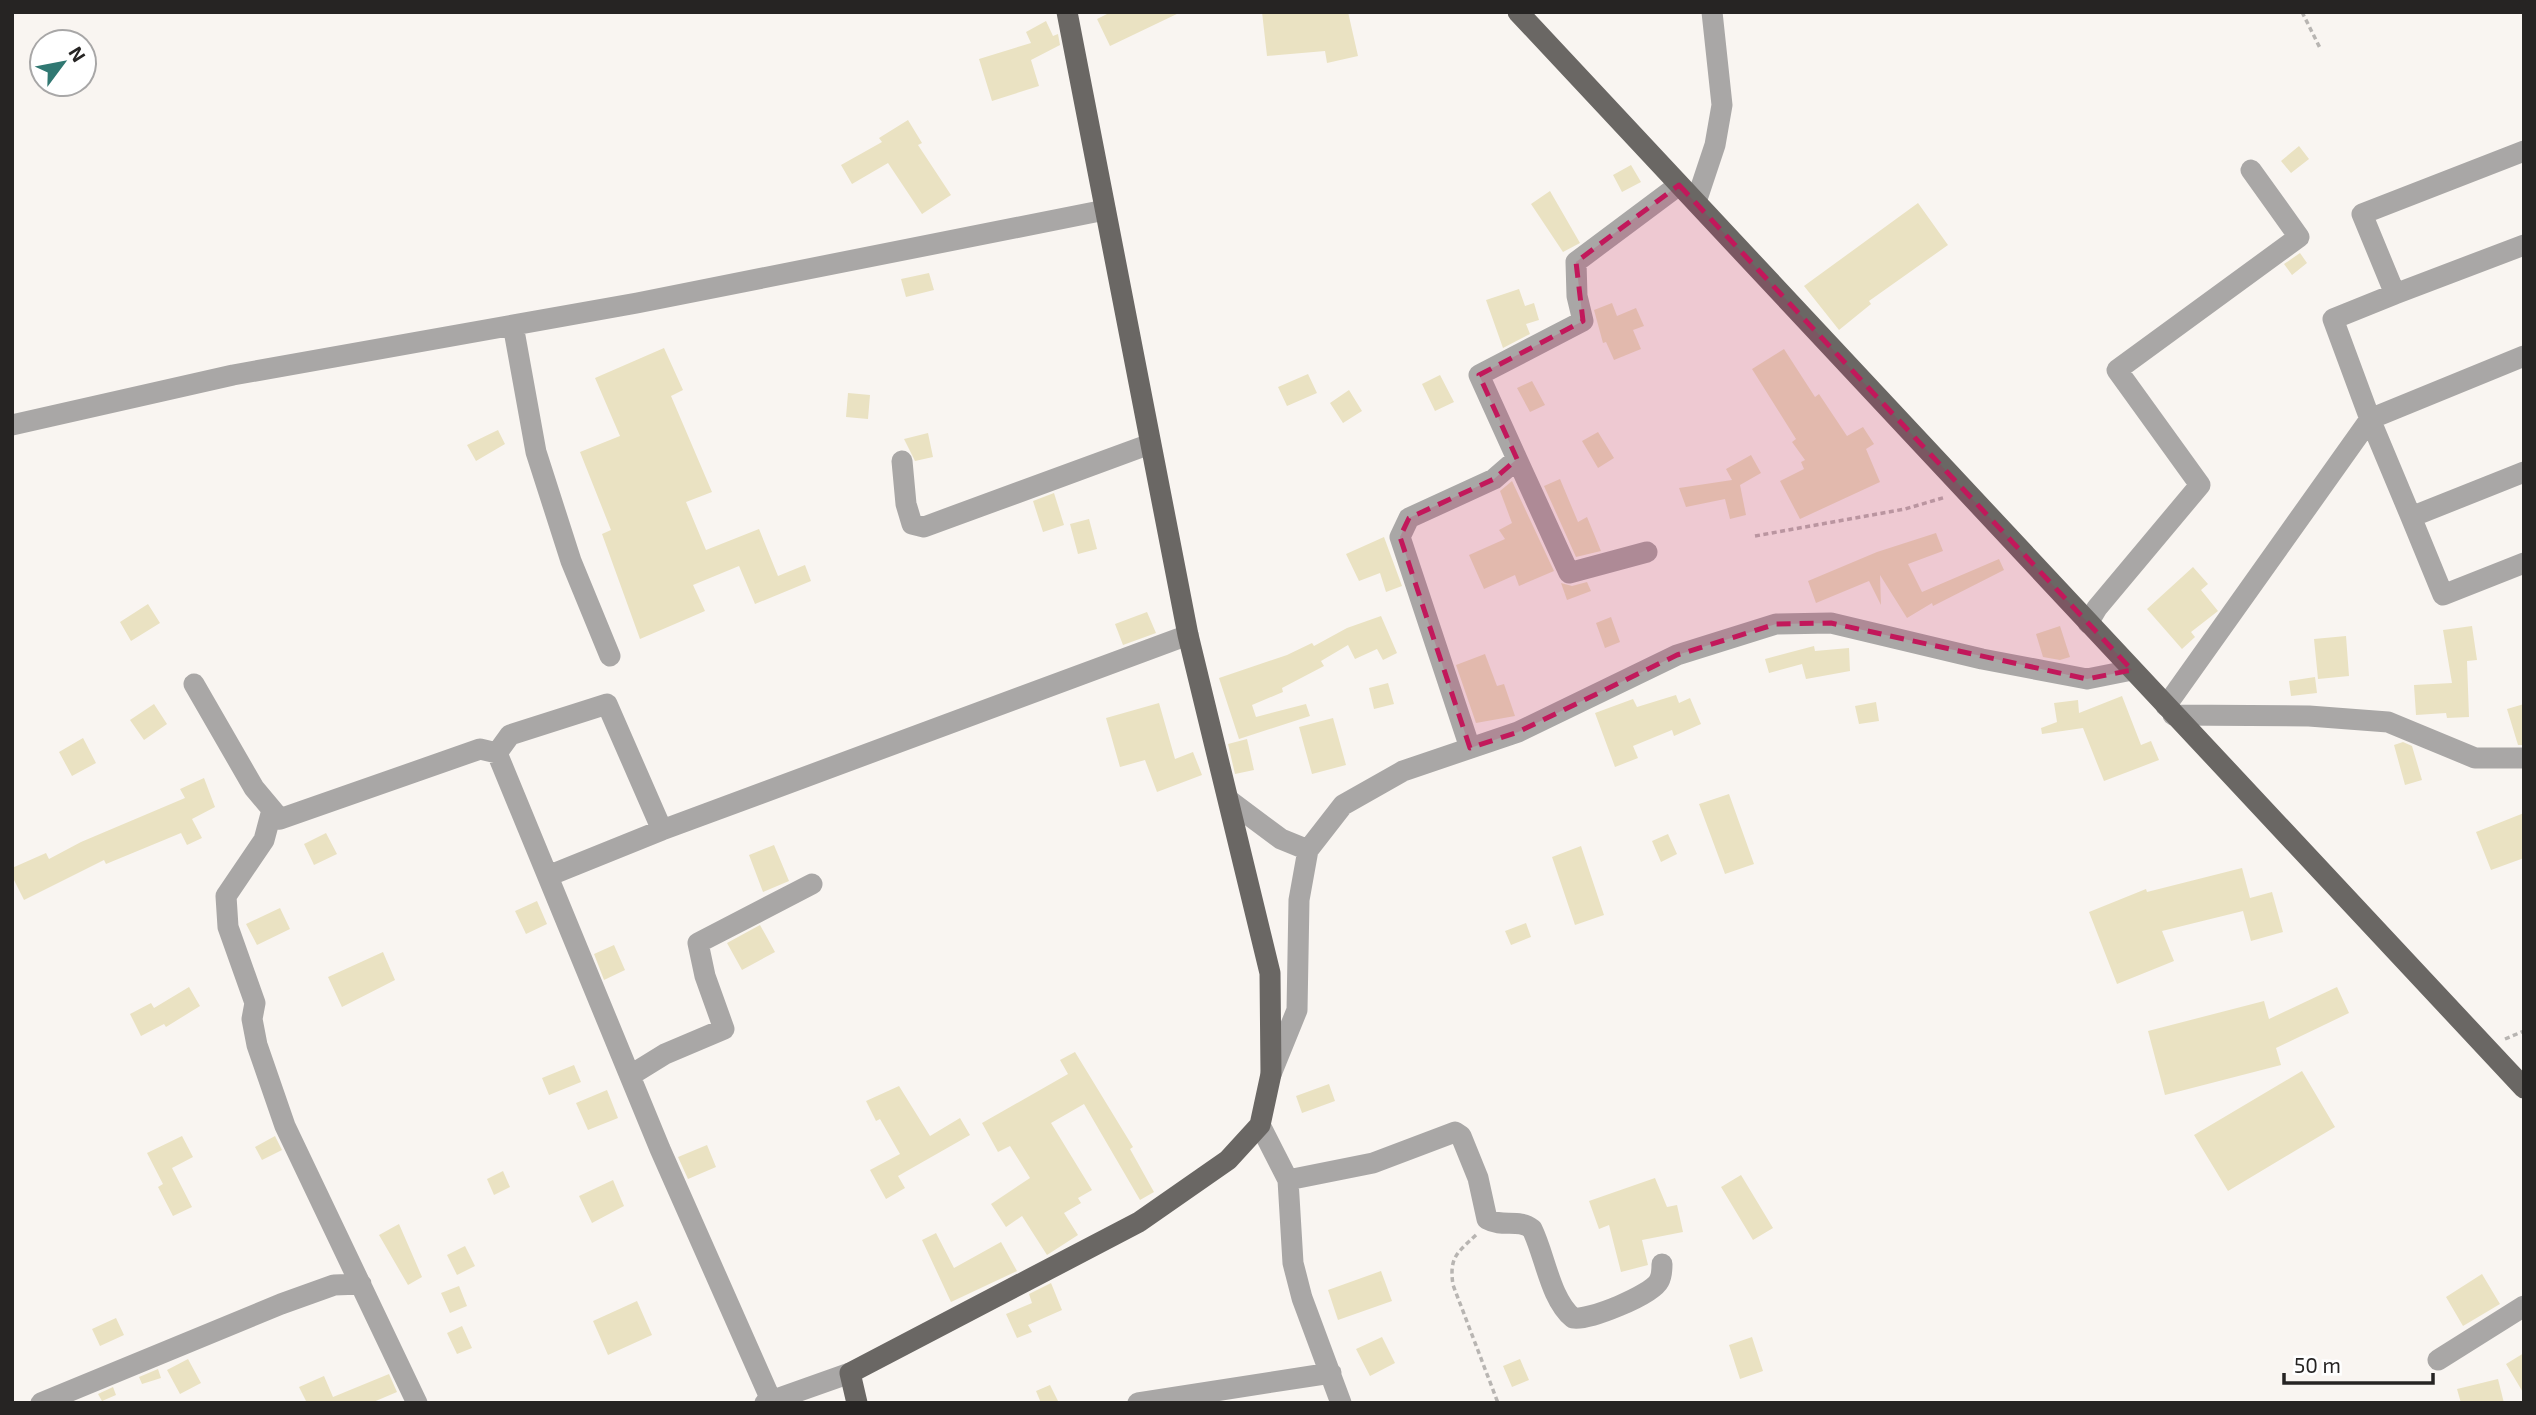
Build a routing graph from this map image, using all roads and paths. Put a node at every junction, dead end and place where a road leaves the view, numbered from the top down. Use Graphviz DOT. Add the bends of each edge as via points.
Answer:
graph roads {
  1 [pos="1067,12"];
  2 [pos="1518,12"];
  3 [pos="1712,12"];
  4 [pos="2302,12"];
  5 [pos="2321,50"];
  6 [pos="2524,151"];
  7 [pos="2251,170"];
  8 [pos="1679,185"];
  9 [pos="1696,202"];
  10 [pos="1105,210"];
  11 [pos="2524,245"];
  12 [pos="2395,294"];
  13 [pos="513,325"];
  14 [pos="2524,356"];
  15 [pos="2370,419"];
  16 [pos="12,425"];
  17 [pos="1150,444"];
  18 [pos="1517,459"];
  19 [pos="902,461"];
  20 [pos="2524,472"];
  21 [pos="1965,491"];
  22 [pos="2411,517"];
  23 [pos="1755,536"];
  24 [pos="1647,552"];
  25 [pos="2524,563"];
  26 [pos="2088,624"];
  27 [pos="1188,635"];
  28 [pos="610,656"];
  29 [pos="2132,670"];
  30 [pos="194,684"];
  31 [pos="2169,710"];
  32 [pos="1470,748"];
  33 [pos="497,753"];
  34 [pos="2524,758"];
  35 [pos="1230,801"];
  36 [pos="272,810"];
  37 [pos="662,830"];
  38 [pos="1308,850"];
  39 [pos="548,876"];
  40 [pos="812,884"];
  41 [pos="1271,1074"];
  42 [pos="631,1075"];
  43 [pos="2524,1088"];
  44 [pos="1260,1125"];
  45 [pos="1288,1180"];
  46 [pos="1487,1219"];
  47 [pos="1662,1264"];
  48 [pos="361,1284"];
  49 [pos="2524,1306"];
  50 [pos="2438,1360"];
  51 [pos="850,1373"];
  52 [pos="1331,1373"];
  53 [pos="768,1401"];
  54 [pos="41,1403"];
  55 [pos="417,1403"];
  56 [pos="857,1403"];
  57 [pos="1138,1403"];
  58 [pos="1341,1403"];
  59 [pos="1498,1403"];
  1 -- 10 [label="main road"];
  2 -- 8 [label="main road"];
  3 -- 9 [label="street" via="1722,105 1715,145"];
  4 -- 5 [label="path"];
  6 -- 12 [label="street" via="2362,214"];
  7 -- 26 [label="street" via="2299,237 2117,370 2200,485"];
  8 -- 9 [label="main road"];
  8 -- 18 [label="street" via="1576,262 1583,321 1479,375"];
  9 -- 21 [label="main road"];
  10 -- 13 [label="street"];
  10 -- 17 [label="main road"];
  11 -- 12 [label="street"];
  12 -- 15 [label="street" via="2333,319"];
  13 -- 16 [label="street" via="233,375"];
  13 -- 28 [label="street" via="536,452 571,562"];
  14 -- 15 [label="street"];
  15 -- 22 [label="street"];
  15 -- 31 [label="street"];
  17 -- 19 [label="street" via="924,527 912,524 905,504"];
  17 -- 27 [label="main road"];
  18 -- 24 [label="street" via="1569,573"];
  18 -- 32 [label="street" via="1494,479 1409,518 1401,537"];
  20 -- 22 [label="street"];
  21 -- 23 [label="path" via="1905,509"];
  21 -- 26 [label="main road"];
  22 -- 25 [label="street" via="2443,595"];
  26 -- 29 [label="main road"];
  27 -- 35 [label="main road"];
  27 -- 37 [label="street"];
  29 -- 31 [label="main road"];
  29 -- 32 [label="street" via="2087,679 1832,623 1776,624 1677,654 1518,732"];
  30 -- 36 [label="street" via="254,788"];
  31 -- 34 [label="street" via="2388,722 2475,758"];
  31 -- 43 [label="main road"];
  32 -- 38 [label="street" via="1403,771 1343,806"];
  33 -- 36 [label="street" via="480,749 280,819"];
  33 -- 37 [label="street" via="510,735 607,704"];
  33 -- 39 [label="street"];
  35 -- 38 [label="street" via="1281,839"];
  35 -- 41 [label="main road" via="1270,973"];
  36 -- 48 [label="street" via="264,840 226,896 228,927 255,1003 257,1045 285,1126"];
  37 -- 39 [label="street"];
  38 -- 41 [label="street" via="1298,900 1297,1010"];
  39 -- 42 [label="street"];
  40 -- 42 [label="street" via="698,943 724,1029 665,1054"];
  41 -- 44 [label="main road"];
  42 -- 53 [label="street"];
  44 -- 45 [label="street"];
  44 -- 51 [label="main road" via="1228,1160 1139,1222"];
  45 -- 46 [label="street" via="1373,1163 1455,1132 1461,1136 1478,1178"];
  45 -- 52 [label="street" via="1293,1263"];
  46 -- 47 [label="street" via="1502,1226 1520,1223 1532,1229 1554,1286 1573,1318 1588,1318 1648,1292 1660,1279"];
  46 -- 59 [label="path" via="1453,1257 1450,1267"];
  48 -- 54 [label="street" via="334,1285 281,1304"];
  48 -- 55 [label="street"];
  49 -- 50 [label="street"];
  51 -- 53 [label="street"];
  51 -- 56 [label="main road"];
  52 -- 57 [label="street"];
  52 -- 58 [label="street"];
}
